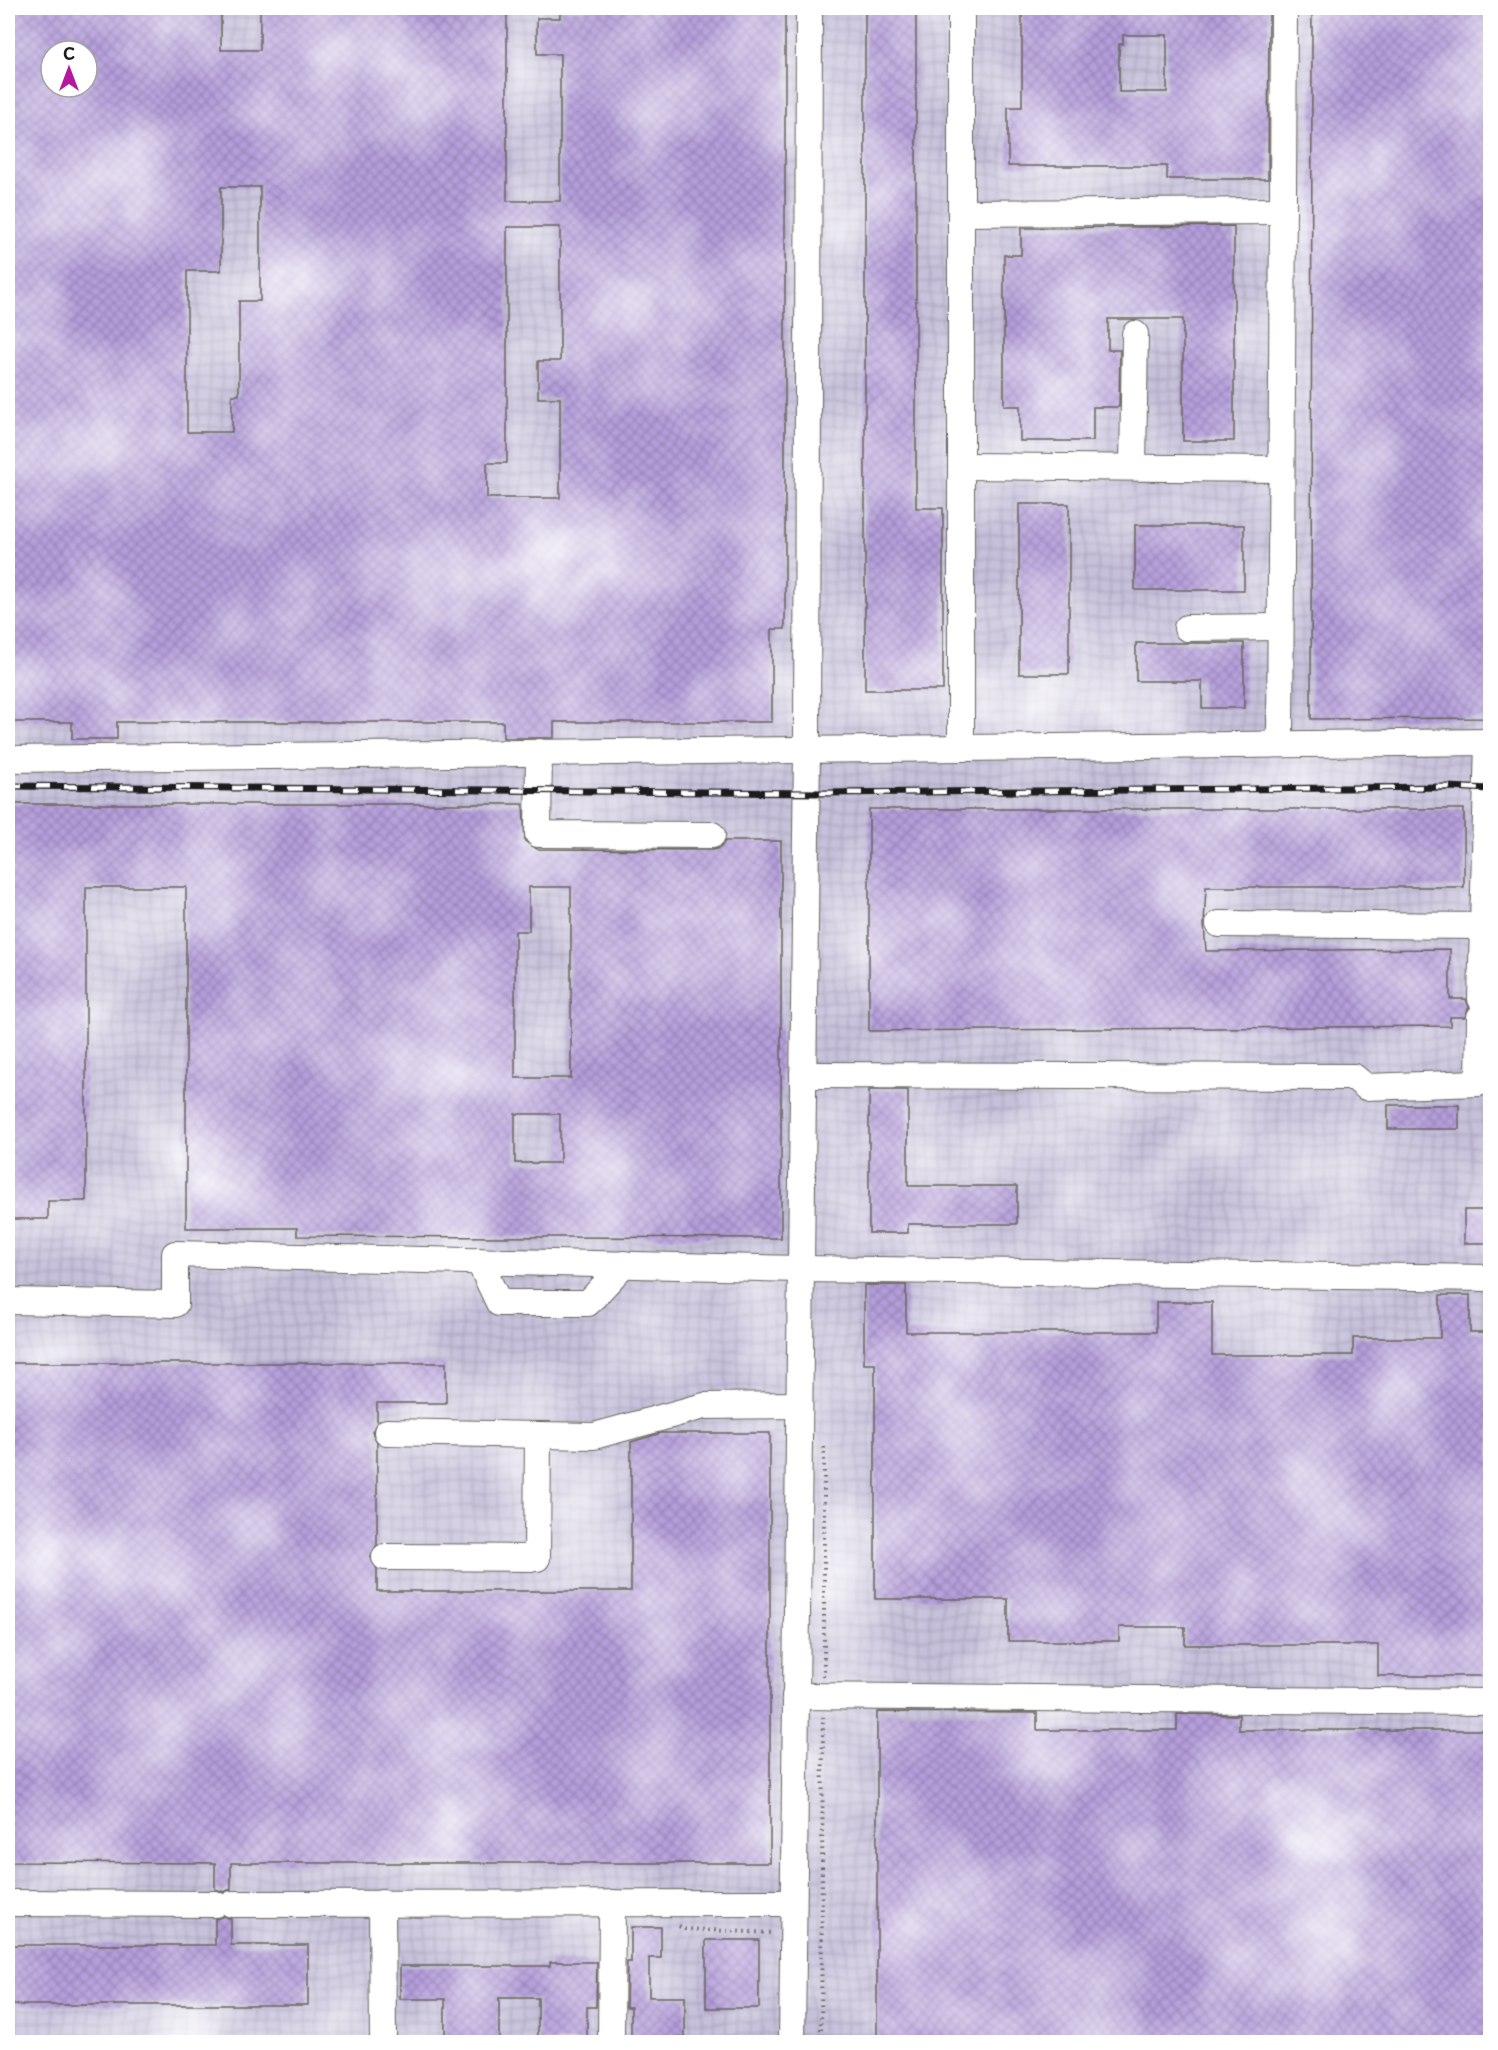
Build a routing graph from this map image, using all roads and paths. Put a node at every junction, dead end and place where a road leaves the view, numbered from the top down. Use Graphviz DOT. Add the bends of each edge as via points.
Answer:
graph roads {
  1 [pos="809,8"];
  2 [pos="961,8"];
  3 [pos="1284,8"];
  4 [pos="1283,211"];
  5 [pos="961,213"];
  6 [pos="1135,334"];
  7 [pos="961,466"];
  8 [pos="1133,467"];
  9 [pos="1281,469"];
  10 [pos="1281,627"];
  11 [pos="1187,628"];
  12 [pos="1489,742"];
  13 [pos="1280,744"];
  14 [pos="961,748"];
  15 [pos="807,749"];
  16 [pos="539,752"];
  17 [pos="8,759"];
  18 [pos="712,835"];
  19 [pos="1219,924"];
  20 [pos="1483,926"];
  21 [pos="803,1075"];
  22 [pos="479,1261"];
  23 [pos="624,1264"];
  24 [pos="801,1269"];
  25 [pos="1491,1278"];
  26 [pos="8,1301"];
  27 [pos="799,1405"];
  28 [pos="387,1432"];
  29 [pos="538,1435"];
  30 [pos="824,1435"];
  31 [pos="385,1557"];
  32 [pos="795,1696"];
  33 [pos="824,1696"];
  34 [pos="1491,1702"];
  35 [pos="8,1903"];
  36 [pos="382,1903"];
  37 [pos="612,1903"];
  38 [pos="792,1903"];
  39 [pos="677,1925"];
  40 [pos="774,1942"];
  41 [pos="792,1959"];
  42 [pos="822,1961"];
  43 [pos="382,2043"];
  44 [pos="610,2043"];
  45 [pos="792,2043"];
  46 [pos="821,2043"];
  1 -- 15 [label="lane"];
  2 -- 5 [label="lane"];
  3 -- 4 [label="lane"];
  4 -- 5 [label="lane"];
  4 -- 9 [label="lane"];
  5 -- 7 [label="lane"];
  6 -- 8 [label="lane"];
  7 -- 8 [label="lane"];
  7 -- 14 [label="lane"];
  8 -- 9 [label="lane"];
  9 -- 10 [label="lane"];
  10 -- 11 [label="lane"];
  10 -- 13 [label="lane"];
  12 -- 13 [label="lane"];
  12 -- 20 [label="lane"];
  13 -- 14 [label="lane"];
  14 -- 15 [label="lane"];
  15 -- 16 [label="lane"];
  15 -- 21 [label="lane"];
  16 -- 17 [label="lane"];
  16 -- 18 [label="lane" via="538,834"];
  19 -- 20 [label="lane"];
  20 -- 21 [label="lane" via="1479,1083 1366,1087 1354,1077"];
  21 -- 24 [label="lane"];
  22 -- 23 [label="lane"];
  22 -- 23 [label="lane" via="499,1303 588,1303"];
  22 -- 26 [label="lane" via="175,1254 175,1304"];
  23 -- 24 [label="lane"];
  24 -- 25 [label="lane"];
  24 -- 27 [label="lane"];
  27 -- 29 [label="lane" via="704,1406 594,1436"];
  27 -- 32 [label="lane"];
  28 -- 29 [label="lane"];
  29 -- 31 [label="lane" via="537,1558"];
  30 -- 33 [label="path"];
  32 -- 33 [label="lane"];
  32 -- 38 [label="lane"];
  33 -- 34 [label="lane"];
  33 -- 42 [label="path"];
  35 -- 36 [label="lane"];
  36 -- 37 [label="lane"];
  36 -- 43 [label="lane"];
  37 -- 38 [label="lane"];
  37 -- 44 [label="lane"];
  38 -- 41 [label="lane"];
  39 -- 40 [label="path" via="685,1929 774,1933"];
  41 -- 42 [label="path"];
  41 -- 45 [label="lane"];
  42 -- 46 [label="path"];
}
